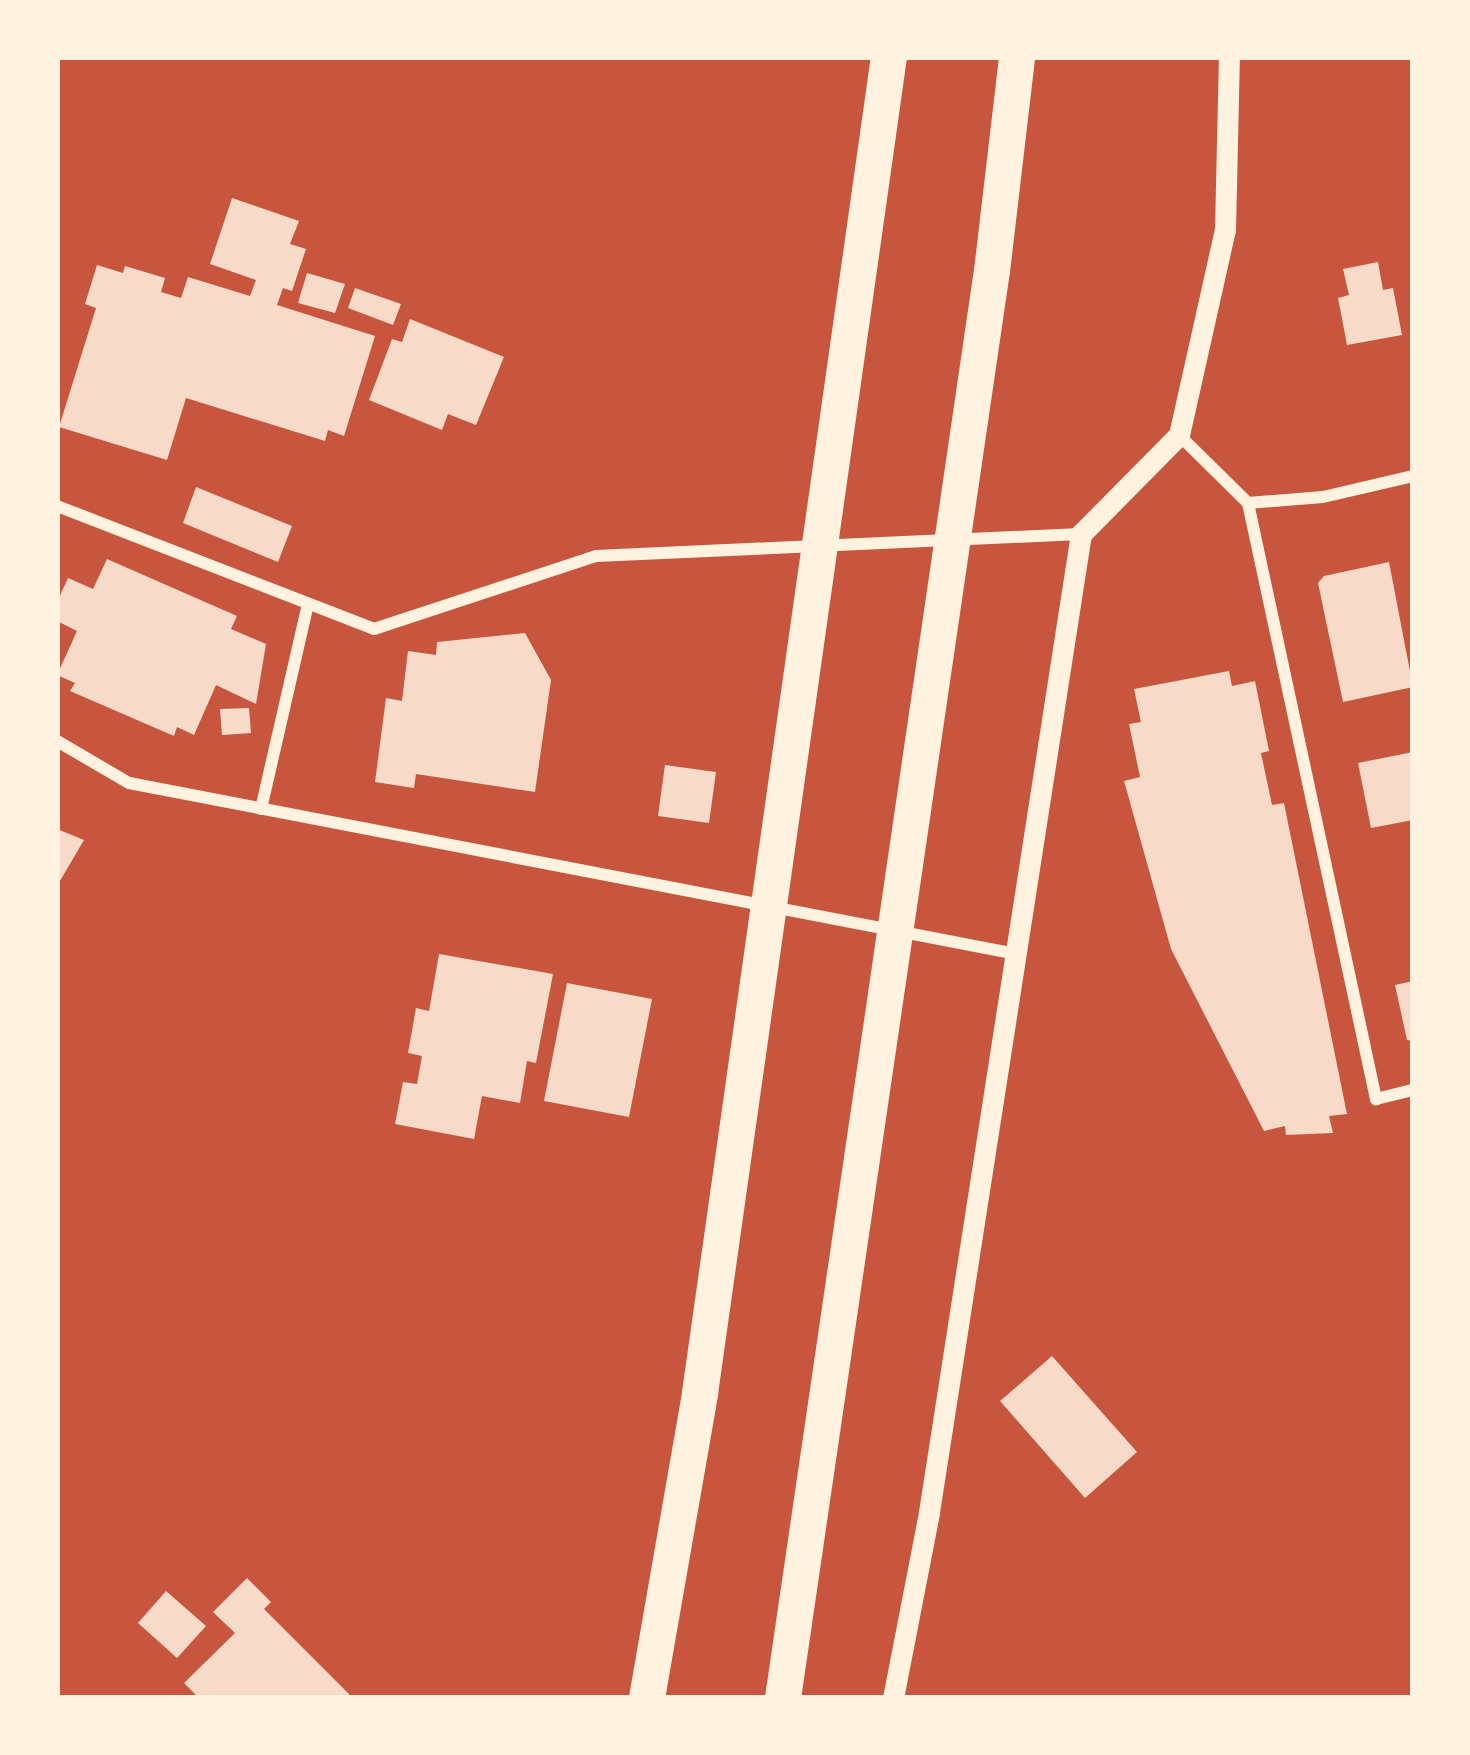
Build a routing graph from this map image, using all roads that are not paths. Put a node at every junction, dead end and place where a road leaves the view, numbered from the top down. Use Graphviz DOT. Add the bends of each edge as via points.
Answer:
graph roads {
  1 [pos="889,57"];
  2 [pos="1017,57"];
  3 [pos="1228,57"];
  4 [pos="1179,435"];
  5 [pos="1413,476"];
  6 [pos="1248,503"];
  7 [pos="57,506"];
  8 [pos="1081,534"];
  9 [pos="308,604"];
  10 [pos="57,740"];
  11 [pos="261,809"];
  12 [pos="1016,953"];
  13 [pos="1413,1090"];
  14 [pos="647,1698"];
  15 [pos="783,1698"];
  16 [pos="893,1698"];
  1 -- 14 [label="highway" via="700,1394"];
  2 -- 15 [label="highway"];
  3 -- 4 [label="street" via="1225,230"];
  4 -- 6 [label="street"];
  4 -- 8 [label="street"];
  5 -- 6 [label="street" via="1323,497"];
  6 -- 13 [label="street" via="1376,1099"];
  7 -- 9 [label="street"];
  8 -- 9 [label="street" via="596,556 374,628"];
  8 -- 12 [label="street"];
  9 -- 11 [label="street"];
  10 -- 11 [label="street" via="128,783"];
  11 -- 12 [label="street"];
  12 -- 16 [label="street"];
}
